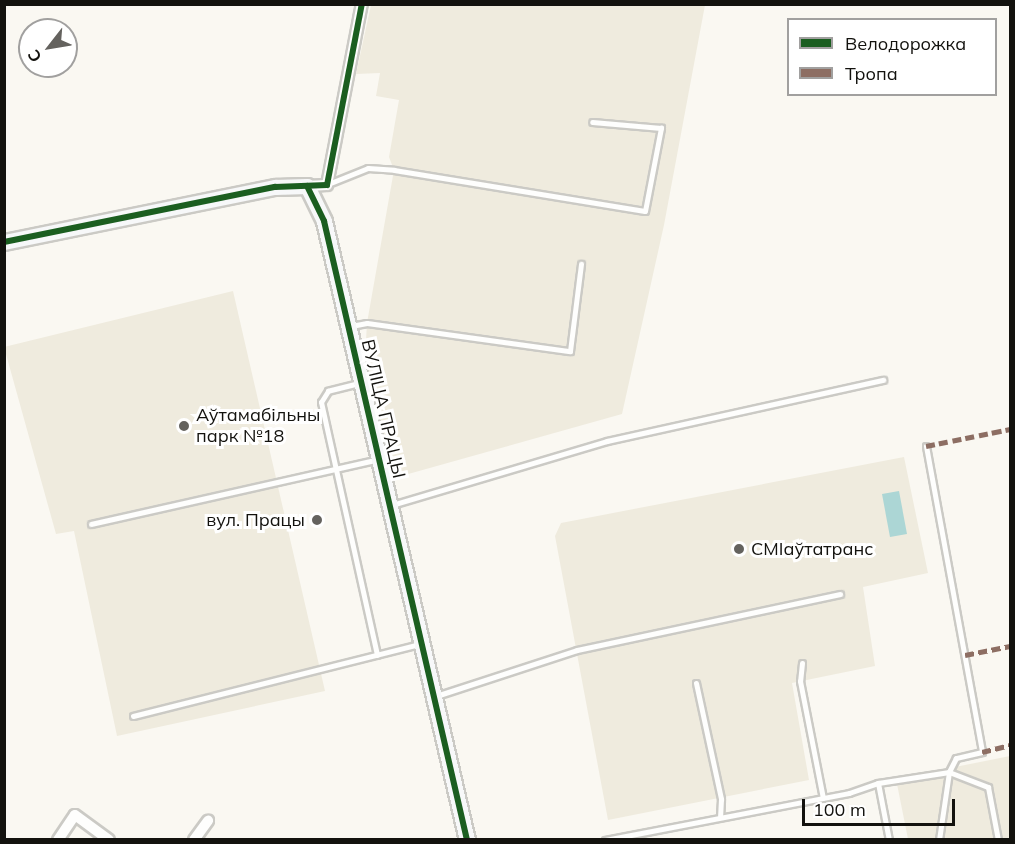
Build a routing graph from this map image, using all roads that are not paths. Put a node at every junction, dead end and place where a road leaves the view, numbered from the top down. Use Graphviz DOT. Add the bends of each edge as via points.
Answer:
graph roads {
  1 [pos="362,4"];
  2 [pos="592,122"];
  3 [pos="327,185"];
  4 [pos="307,186"];
  5 [pos="4,242"];
  6 [pos="581,264"];
  7 [pos="349,327"];
  8 [pos="883,380"];
  9 [pos="361,383"];
  10 [pos="926,446"];
  11 [pos="378,459"];
  12 [pos="335,469"];
  13 [pos="391,506"];
  14 [pos="91,524"];
  15 [pos="840,594"];
  16 [pos="422,643"];
  17 [pos="377,655"];
  18 [pos="802,663"];
  19 [pos="696,683"];
  20 [pos="435,697"];
  21 [pos="133,716"];
  22 [pos="949,772"];
  23 [pos="878,783"];
  24 [pos="823,798"];
  25 [pos="720,816"];
  26 [pos="208,821"];
  27 [pos="607,839"];
  28 [pos="58,840"];
  29 [pos="109,840"];
  30 [pos="194,840"];
  31 [pos="467,840"];
  32 [pos="889,840"];
  33 [pos="939,840"];
  34 [pos="998,840"];
  1 -- 3 [label="street"];
  2 -- 3 [label="lane" via="661,128 645,211 387,169 368,168"];
  3 -- 4 [label="street"];
  4 -- 5 [label="street" via="275,187"];
  4 -- 7 [label="street, ВУЛІЦА ПРАЦЫ" via="317,200 324,222"];
  6 -- 7 [label="lane" via="570,351 367,323"];
  7 -- 9 [label="street, ВУЛІЦА ПРАЦЫ"];
  8 -- 13 [label="lane" via="607,441"];
  9 -- 11 [label="street, ВУЛІЦА ПРАЦЫ"];
  9 -- 12 [label="lane" via="328,391 321,402"];
  10 -- 22 [label="lane" via="982,752 956,758"];
  11 -- 12 [label="lane"];
  11 -- 13 [label="street, ВУЛІЦА ПРАЦЫ"];
  12 -- 14 [label="lane"];
  12 -- 17 [label="lane"];
  13 -- 16 [label="street, ВУЛІЦА ПРАЦЫ"];
  15 -- 20 [label="lane" via="577,650"];
  16 -- 17 [label="lane"];
  16 -- 20 [label="street, ВУЛІЦА ПРАЦЫ"];
  17 -- 21 [label="lane"];
  18 -- 24 [label="lane" via="800,681"];
  19 -- 25 [label="lane" via="721,799"];
  20 -- 31 [label="street, ВУЛІЦА ПРАЦЫ"];
  22 -- 23 [label="lane"];
  22 -- 33 [label="lane"];
  22 -- 34 [label="lane" via="988,787"];
  23 -- 24 [label="lane"];
  23 -- 32 [label="lane"];
  24 -- 25 [label="lane"];
  25 -- 27 [label="lane"];
  26 -- 30 [label="street"];
  28 -- 29 [label="street" via="75,815"];
}
